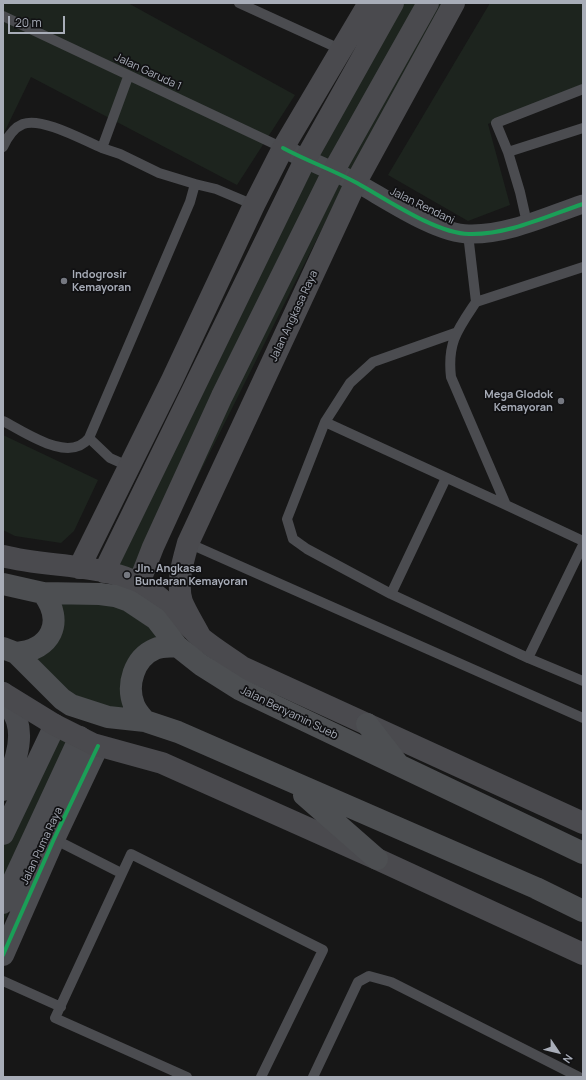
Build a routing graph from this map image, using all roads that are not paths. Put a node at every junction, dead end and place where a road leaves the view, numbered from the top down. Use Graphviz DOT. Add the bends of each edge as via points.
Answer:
graph roads {
  1 [pos="239,3"];
  2 [pos="369,3"];
  3 [pos="393,3"];
  4 [pos="428,3"];
  5 [pos="454,3"];
  6 [pos="3,16"];
  7 [pos="342,50"];
  8 [pos="128,77"];
  9 [pos="583,89"];
  10 [pos="583,128"];
  11 [pos="3,147"];
  12 [pos="102,148"];
  13 [pos="283,148"];
  14 [pos="508,152"];
  15 [pos="305,160"];
  16 [pos="333,172"];
  17 [pos="356,182"];
  18 [pos="195,184"];
  19 [pos="254,204"];
  20 [pos="583,204"];
  21 [pos="527,223"];
  22 [pos="468,234"];
  23 [pos="583,267"];
  24 [pos="476,302"];
  25 [pos="456,333"];
  26 [pos="172,380"];
  27 [pos="192,391"];
  28 [pos="3,421"];
  29 [pos="325,422"];
  30 [pos="89,438"];
  31 [pos="128,466"];
  32 [pos="446,478"];
  33 [pos="506,505"];
  34 [pos="583,541"];
  35 [pos="188,544"];
  36 [pos="583,545"];
  37 [pos="3,556"];
  38 [pos="108,564"];
  39 [pos="79,568"];
  40 [pos="142,576"];
  41 [pos="3,584"];
  42 [pos="43,593"];
  43 [pos="391,594"];
  44 [pos="201,638"];
  45 [pos="177,646"];
  46 [pos="10,650"];
  47 [pos="528,658"];
  48 [pos="583,681"];
  49 [pos="3,693"];
  50 [pos="583,718"];
  51 [pos="145,720"];
  52 [pos="367,724"];
  53 [pos="55,726"];
  54 [pos="89,741"];
  55 [pos="401,768"];
  56 [pos="288,781"];
  57 [pos="3,790"];
  58 [pos="583,823"];
  59 [pos="3,834"];
  60 [pos="54,839"];
  61 [pos="583,853"];
  62 [pos="376,859"];
  63 [pos="121,873"];
  64 [pos="3,903"];
  65 [pos="583,912"];
  66 [pos="583,954"];
  67 [pos="3,955"];
  68 [pos="3,981"];
  69 [pos="60,1007"];
  70 [pos="187,1077"];
  71 [pos="261,1077"];
  72 [pos="313,1077"];
  73 [pos="579,1077"];
  1 -- 7 [label="lane"];
  2 -- 7 [label="main road"];
  3 -- 15 [label="main road"];
  4 -- 16 [label="main road"];
  5 -- 17 [label="main road, Jalan Angkasa Raya"];
  6 -- 8 [label="lane, Jalan Garuda 1"];
  7 -- 13 [label="main road"];
  8 -- 12 [label="lane"];
  8 -- 13 [label="lane, Jalan Garuda 1"];
  9 -- 14 [label="lane" via="496,123"];
  10 -- 14 [label="lane"];
  11 -- 12 [label="lane" via="8,136 23,124 40,123"];
  12 -- 18 [label="lane" via="160,173"];
  13 -- 15 [label="street, Jalan Rendani"];
  13 -- 19 [label="main road"];
  14 -- 21 [label="lane"];
  15 -- 16 [label="street, Jalan Rendani"];
  15 -- 27 [label="main road"];
  16 -- 17 [label="street, Jalan Rendani"];
  16 -- 40 [label="main road" via="222,396"];
  17 -- 22 [label="street, Jalan Rendani" via="435,225 449,231"];
  17 -- 35 [label="main road, Jalan Angkasa Raya"];
  18 -- 19 [label="lane" via="216,189"];
  18 -- 30 [label="lane" via="190,202"];
  19 -- 26 [label="main road"];
  20 -- 21 [label="street, Jalan Rendani"];
  21 -- 22 [label="street, Jalan Rendani" via="504,231"];
  22 -- 24 [label="lane"];
  23 -- 24 [label="lane"];
  24 -- 25 [label="lane"];
  25 -- 29 [label="lane" via="373,362 350,383"];
  25 -- 33 [label="lane" via="449,362 451,377"];
  26 -- 27 [label="main road"];
  26 -- 31 [label="main road"];
  27 -- 38 [label="main road"];
  28 -- 30 [label="lane" via="60,449 84,445"];
  29 -- 32 [label="lane"];
  29 -- 43 [label="lane" via="287,519 293,539"];
  30 -- 31 [label="lane" via="110,458"];
  31 -- 39 [label="main road"];
  32 -- 33 [label="lane"];
  32 -- 43 [label="lane"];
  33 -- 34 [label="lane"];
  35 -- 44 [label="main road, Jalan Angkasa Raya" via="182,567 182,601"];
  35 -- 50 [label="lane"];
  36 -- 47 [label="lane"];
  37 -- 39 [label="main road, Jalan Benyamin Sueb"];
  38 -- 39 [label="main road, Jalan Benyamin Sueb"];
  38 -- 40 [label="main road, Jalan Benyamin Sueb"];
  40 -- 44 [label="main road, Jalan Benyamin Sueb"];
  41 -- 42 [label="main road, Jalan Benyamin Sueb"];
  42 -- 45 [label="main road, Jalan Benyamin Sueb" via="115,596 129,601 156,619"];
  42 -- 46 [label="main road" via="54,613 50,635 39,647 30,652"];
  43 -- 47 [label="lane"];
  44 -- 52 [label="main road, Jalan Benyamin Sueb" via="242,667"];
  45 -- 51 [label="main road" via="156,649 142,659 132,675 130,689 134,706"];
  45 -- 55 [label="main road, Jalan Benyamin Sueb" via="239,689"];
  46 -- 51 [label="main road" via="71,705 108,717"];
  47 -- 48 [label="lane"];
  49 -- 53 [label="main road"];
  49 -- 57 [label="street" via="17,722 18,737 16,756"];
  51 -- 56 [label="main road" via="216,748"];
  52 -- 55 [label="main road"];
  52 -- 58 [label="main road, Jalan Benyamin Sueb"];
  53 -- 54 [label="main road"];
  53 -- 59 [label="street"];
  54 -- 60 [label="street, Jalan Puma Raya"];
  54 -- 62 [label="main road" via="162,763"];
  54 -- 64 [label="street, Jalan Puma Raya"];
  55 -- 61 [label="main road, Jalan Benyamin Sueb"];
  56 -- 62 [label="main road"];
  56 -- 65 [label="main road" via="528,885"];
  60 -- 63 [label="lane"];
  60 -- 67 [label="street, Jalan Puma Raya"];
  62 -- 66 [label="main road"];
  63 -- 69 [label="lane"];
  63 -- 71 [label="lane" via="131,854 323,950"];
  68 -- 69 [label="lane"];
  69 -- 70 [label="lane" via="55,1018"];
  72 -- 73 [label="lane" via="358,982 369,976 391,982"];
}
